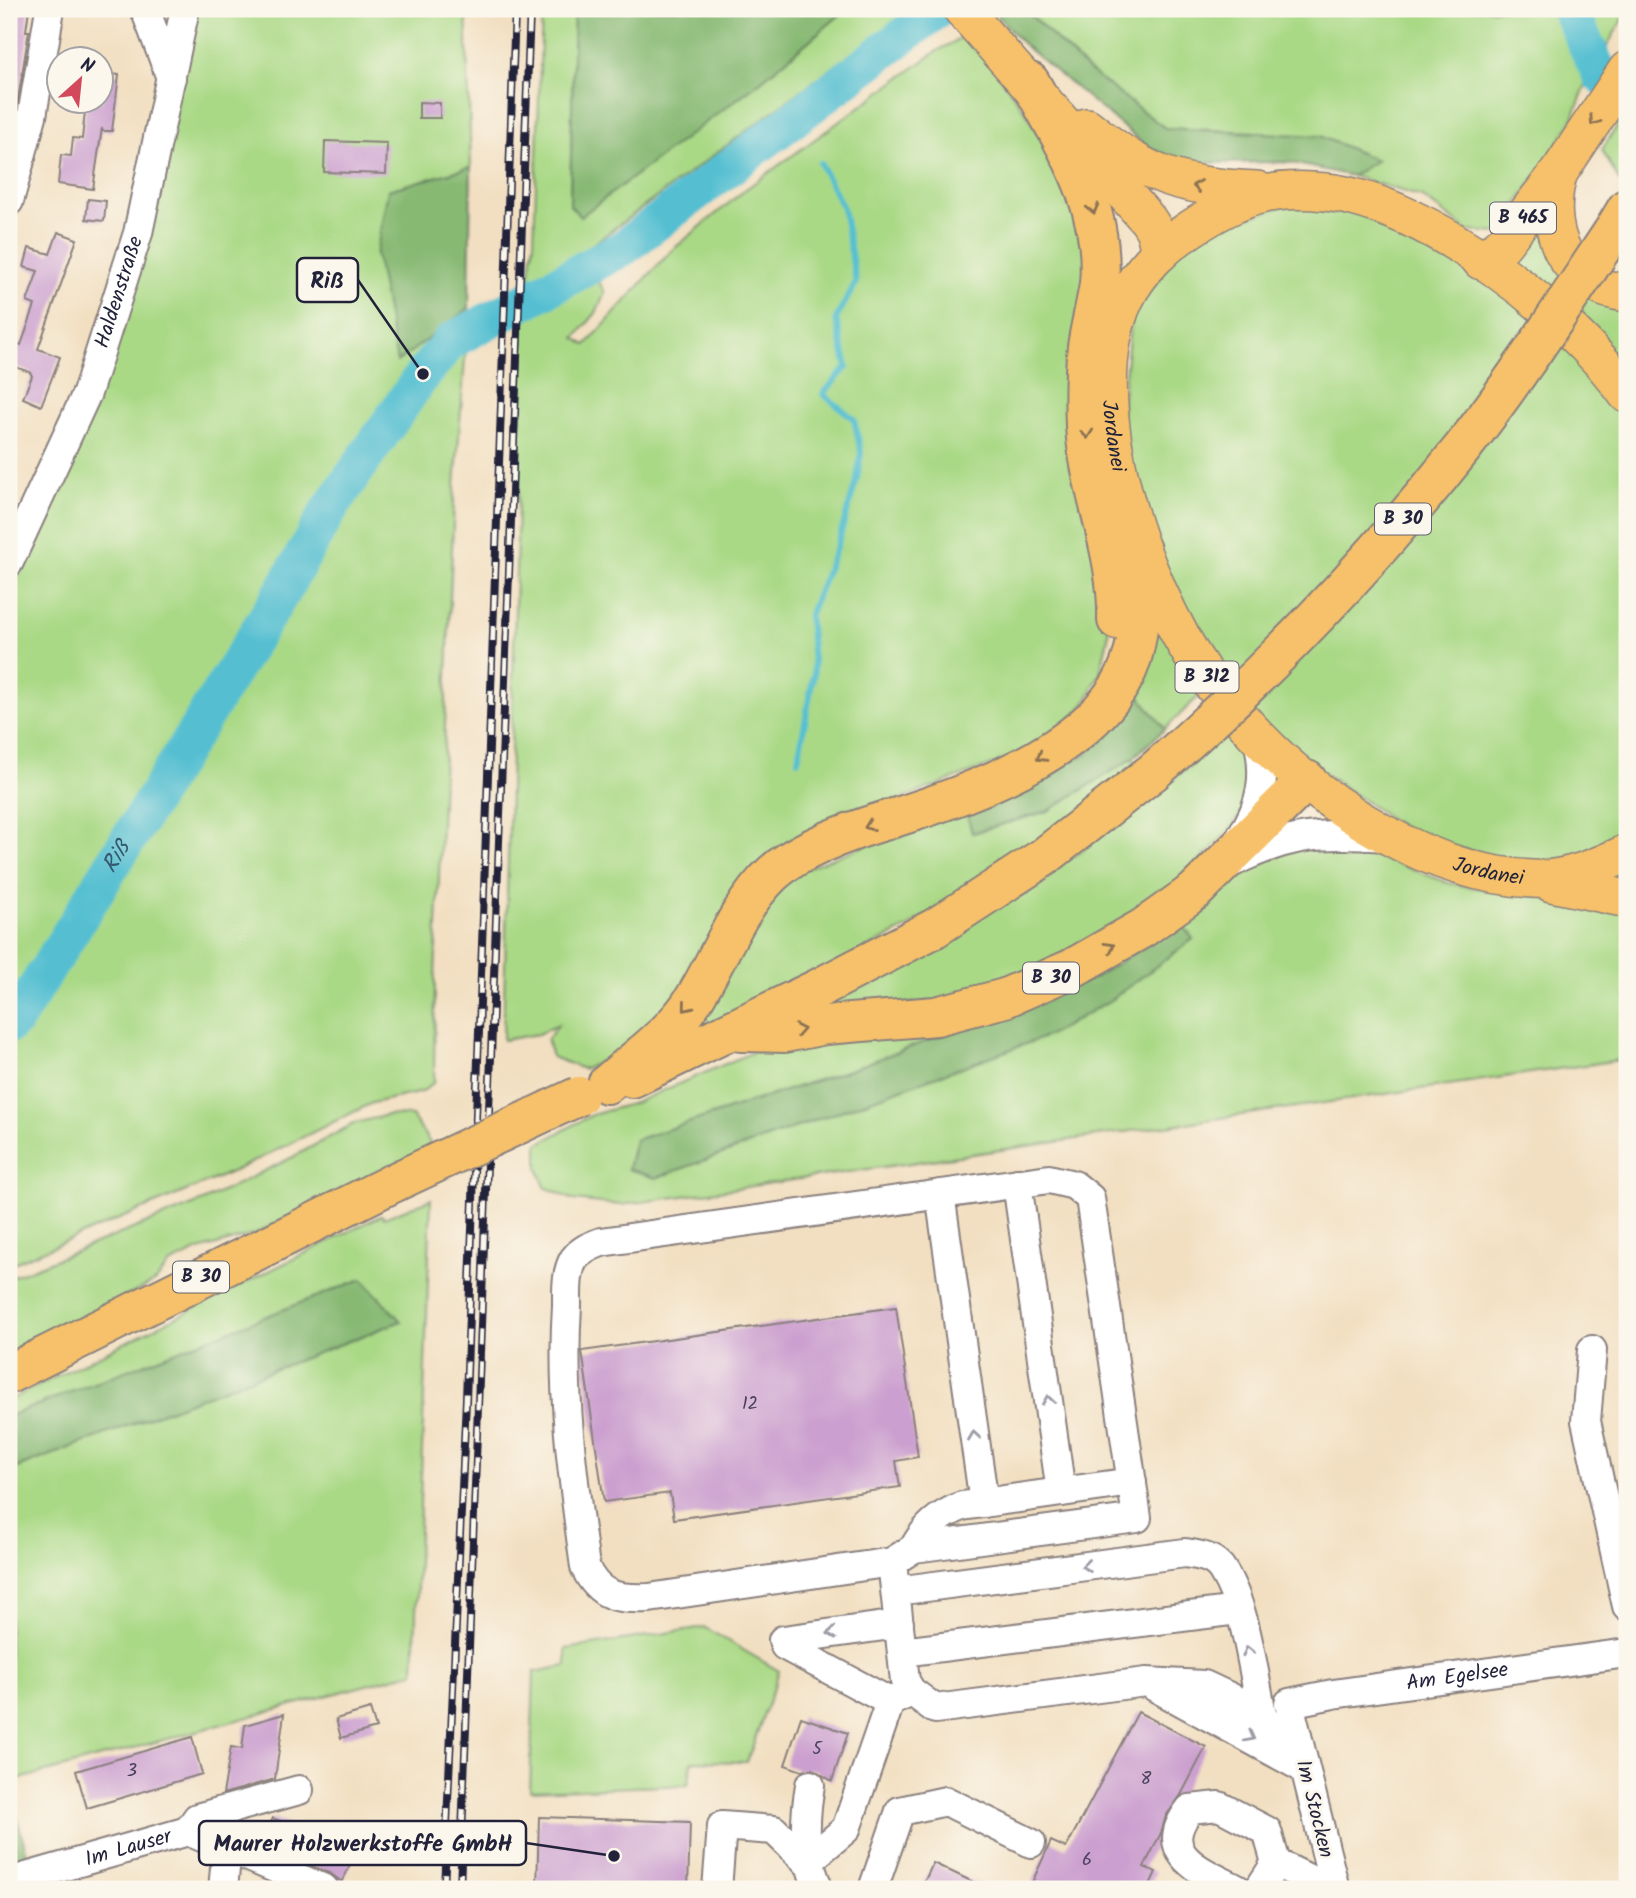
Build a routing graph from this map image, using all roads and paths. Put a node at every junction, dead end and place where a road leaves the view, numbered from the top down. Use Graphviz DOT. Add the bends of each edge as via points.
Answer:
graph roads {
  1 [pos="51,9"];
  2 [pos="145,9"];
  3 [pos="185,9"];
  4 [pos="962,9"];
  5 [pos="1627,70"];
  6 [pos="172,78"];
  7 [pos="1030,82"];
  8 [pos="1560,171"];
  9 [pos="1265,191"];
  10 [pos="9,201"];
  11 [pos="1620,220"];
  12 [pos="1160,253"];
  13 [pos="1481,261"];
  14 [pos="1627,293"];
  15 [pos="1627,394"];
  16 [pos="1141,550"];
  17 [pos="9,562"];
  18 [pos="1093,715"];
  19 [pos="1257,736"];
  20 [pos="1307,780"];
  21 [pos="1392,837"];
  22 [pos="1627,853"];
  23 [pos="1219,869"];
  24 [pos="1536,879"];
  25 [pos="1627,899"];
  26 [pos="732,1031"];
  27 [pos="593,1090"];
  28 [pos="1017,1183"];
  29 [pos="940,1194"];
  30 [pos="1592,1350"];
  31 [pos="9,1374"];
  32 [pos="1132,1482"];
  33 [pos="1061,1492"];
  34 [pos="984,1503"];
  35 [pos="903,1555"];
  36 [pos="896,1591"];
  37 [pos="1627,1606"];
  38 [pos="1238,1610"];
  39 [pos="901,1638"];
  40 [pos="1627,1653"];
  41 [pos="1146,1682"];
  42 [pos="901,1696"];
  43 [pos="1263,1718"];
  44 [pos="1296,1736"];
  45 [pos="810,1785"];
  46 [pos="299,1790"];
  47 [pos="188,1831"];
  48 [pos="1031,1843"];
  49 [pos="227,1848"];
  50 [pos="1276,1863"];
  51 [pos="818,1881"];
  52 [pos="9,1882"];
  53 [pos="1333,1883"];
  54 [pos="223,1889"];
  55 [pos="324,1889"];
  56 [pos="717,1889"];
  57 [pos="873,1889"];
  58 [pos="1237,1889"];
  59 [pos="1259,1889"];
  1 -- 10 [label="street" via="32,116"];
  2 -- 6 [label="street"];
  3 -- 6 [label="street, Haldenstraße"];
  4 -- 7 [label="main road, B 312"];
  5 -- 8 [label="main road, B 465, one-way"];
  6 -- 17 [label="street, Haldenstraße" via="138,233 87,393"];
  9 -- 7 [label="main road, B 312, one-way" via="1202,188 1172,181 1140,165"];
  7 -- 12 [label="main road, B 312" via="1148,220"];
  7 -- 18 [label="highway, B 30, one-way" via="1085,185 1098,231 1099,284 1087,348 1085,426 1091,473 1115,572 1117,608 1114,649"];
  8 -- 13 [label="main road, B 465" via="1503,244"];
  8 -- 14 [label="main road" via="1552,195 1552,221 1559,245 1593,282"];
  9 -- 12 [label="main road, Jordanei / B 312" via="1236,201 1183,233"];
  9 -- 13 [label="main road, Jordanei / B 312" via="1349,194 1431,227"];
  11 -- 26 [label="highway, B 30, bridge" via="1531,356 1406,515 1302,631 1153,772 1044,857 935,928"];
  12 -- 16 [label="main road, Jordanei / B 312" via="1126,298 1109,371 1110,419 1120,477"];
  13 -- 15 [label="main road, Jordanei / B 312" via="1577,334"];
  16 -- 18 [label="highway, B 30" via="1134,652 1114,692"];
  16 -- 19 [label="main road, Jordanei / B 312" via="1203,672"];
  18 -- 27 [label="highway, B 30, one-way" via="1070,738 1020,769 934,805 866,826 809,851 774,873 743,908 693,1001 661,1037"];
  19 -- 20 [label="main road, Jordanei / B 312"];
  19 -- 23 [label="street" via="1264,763 1262,790 1250,824"];
  20 -- 21 [label="main road, Jordanei / B 312"];
  20 -- 23 [label="highway, B 30"];
  21 -- 23 [label="street" via="1326,833 1293,838"];
  21 -- 24 [label="main road, Jordanei / B 312" via="1458,863"];
  22 -- 24 [label="main road, Jordanei / B 312" via="1600,866"];
  26 -- 23 [label="highway, B 30, one-way" via="785,1033 936,1016 1004,998 1071,969 1143,928"];
  24 -- 25 [label="main road, B 312"];
  26 -- 27 [label="highway, B 30" via="635,1078"];
  27 -- 31 [label="highway, B 30, bridge" via="393,1182"];
  28 -- 29 [label="street"];
  28 -- 32 [label="street" via="1063,1181 1090,1198"];
  33 -- 28 [label="street, one-way"];
  34 -- 29 [label="street, one-way"];
  29 -- 35 [label="street" via="601,1242 585,1248 569,1274 565,1420 585,1567 593,1585 613,1596 649,1598"];
  30 -- 37 [label="street" via="1586,1421"];
  32 -- 33 [label="street"];
  32 -- 35 [label="street" via="1137,1518"];
  33 -- 34 [label="street"];
  34 -- 35 [label="street" via="940,1515"];
  35 -- 36 [label="street"];
  38 -- 36 [label="street, one-way" via="1223,1570 1212,1560 1185,1553"];
  36 -- 39 [label="street"];
  38 -- 39 [label="street"];
  43 -- 38 [label="street, one-way"];
  39 -- 42 [label="street" via="905,1681"];
  39 -- 42 [label="street, one-way" via="783,1640 785,1646"];
  40 -- 44 [label="street, Am Egelsee" via="1333,1694"];
  41 -- 42 [label="street" via="935,1709"];
  41 -- 43 [label="street" via="1204,1685"];
  41 -- 44 [label="street, one-way"];
  42 -- 51 [label="street" via="846,1829"];
  43 -- 44 [label="street"];
  44 -- 53 [label="street, Im Stocken"];
  45 -- 51 [label="street" via="804,1820"];
  46 -- 47 [label="street" via="197,1818"];
  47 -- 49 [label="street, Im Lauser"];
  47 -- 52 [label="street, Im Lauser"];
  48 -- 57 [label="street" via="946,1801 900,1811"];
  49 -- 54 [label="street"];
  49 -- 55 [label="street, Im Lauser"];
  50 -- 53 [label="street" via="1315,1882"];
  50 -- 58 [label="street" via="1267,1831 1219,1806 1190,1809 1176,1835 1189,1865"];
  50 -- 59 [label="street"];
  51 -- 56 [label="street" via="774,1830 722,1826"];
}
